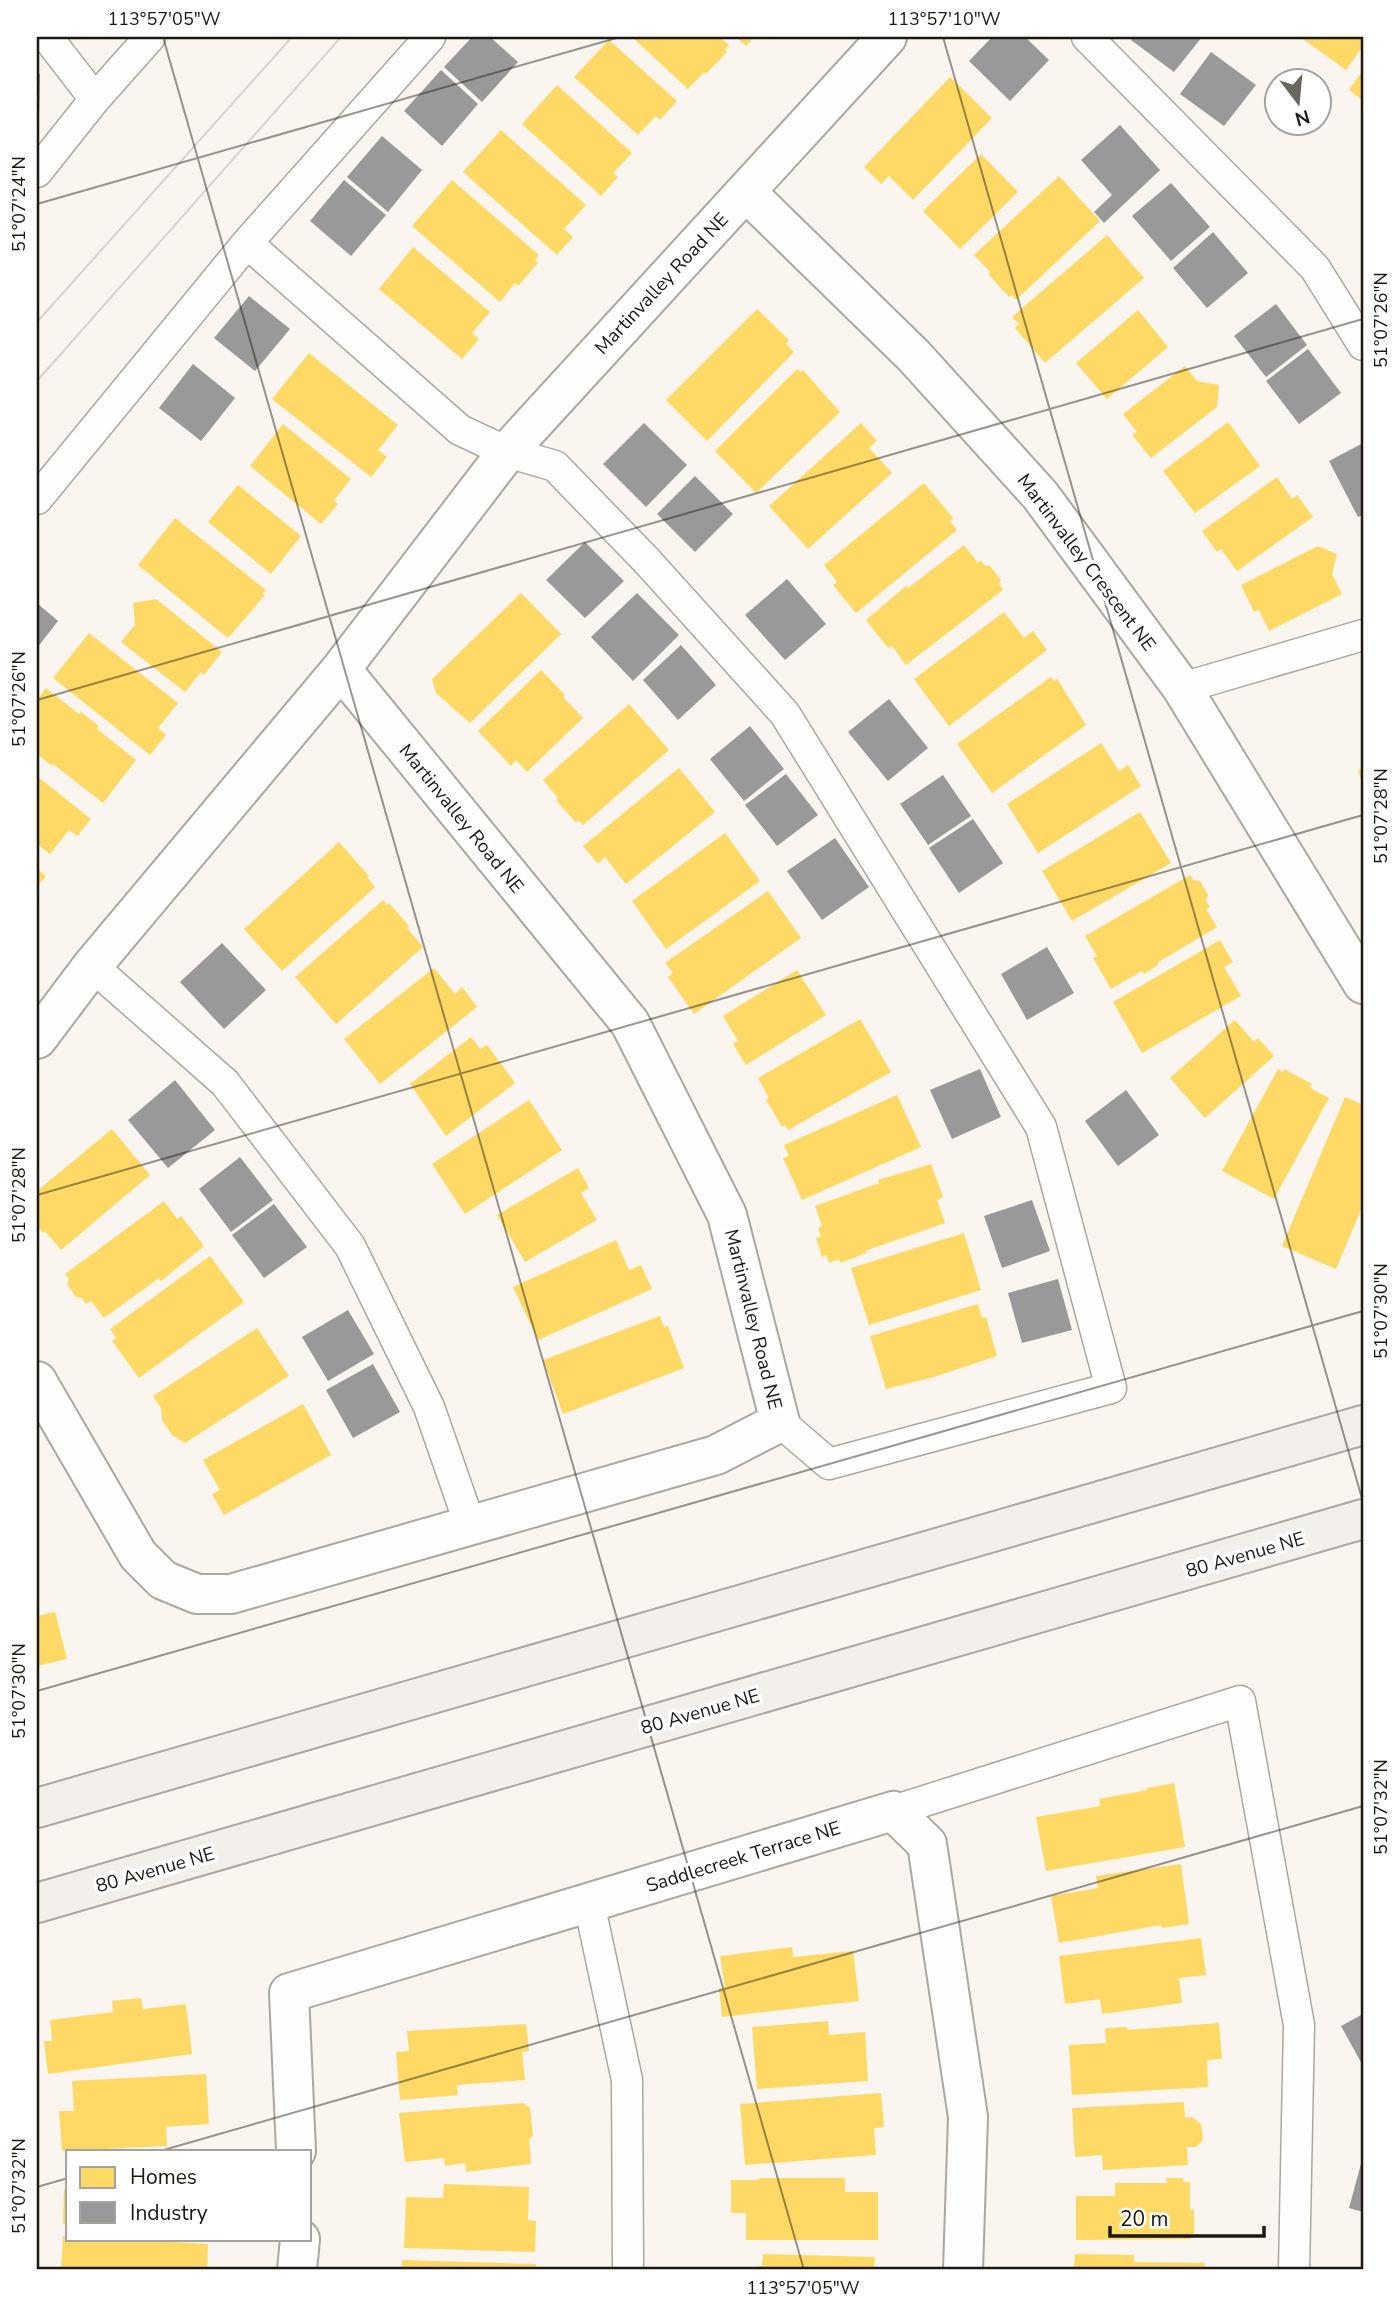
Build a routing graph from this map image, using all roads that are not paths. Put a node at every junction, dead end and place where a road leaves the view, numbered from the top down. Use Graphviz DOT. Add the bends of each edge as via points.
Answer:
graph roads {
  1 [pos="47,37"];
  2 [pos="150,37"];
  3 [pos="430,37"];
  4 [pos="887,37"];
  5 [pos="1087,37"];
  6 [pos="95,99"];
  7 [pos="37,172"];
  8 [pos="746,191"];
  9 [pos="247,243"];
  10 [pos="1363,345"];
  11 [pos="507,452"];
  12 [pos="37,499"];
  13 [pos="1363,635"];
  14 [pos="341,669"];
  15 [pos="1182,688"];
  16 [pos="92,966"];
  17 [pos="1363,984"];
  18 [pos="37,1039"];
  19 [pos="37,1381"];
  20 [pos="780,1422"];
  21 [pos="1363,1425"];
  22 [pos="1363,1519"];
  23 [pos="470,1525"];
  24 [pos="106,1788"];
  25 [pos="37,1795"];
  26 [pos="37,1808"];
  27 [pos="893,1811"];
  28 [pos="37,1903"];
  29 [pos="589,1903"];
  30 [pos="296,2150"];
  31 [pos="300,2240"];
  32 [pos="297,2270"];
  33 [pos="628,2270"];
  34 [pos="963,2270"];
  35 [pos="1294,2270"];
  1 -- 6 [label="lane"];
  2 -- 6 [label="lane"];
  3 -- 9 [label="lane"];
  4 -- 8 [label="street, Martinvalley Road NE"];
  5 -- 10 [label="lane" via="1315,268"];
  6 -- 7 [label="lane"];
  8 -- 11 [label="street, Martinvalley Road NE"];
  8 -- 15 [label="street, Martinvalley Crescent NE" via="914,356 1040,495"];
  9 -- 11 [label="lane" via="460,430"];
  9 -- 12 [label="lane"];
  11 -- 14 [label="street, Martinvalley Road NE"];
  11 -- 20 [label="lane" via="555,466 785,715 1041,1127 1111,1388 829,1464"];
  13 -- 15 [label="lane"];
  14 -- 16 [label="street, Martinvalley Road NE"];
  14 -- 20 [label="street, Martinvalley Road NE" via="630,1023 727,1215"];
  15 -- 17 [label="street, Martinvalley Crescent NE"];
  16 -- 18 [label="street, Martinvalley Road NE"];
  16 -- 23 [label="lane" via="225,1083 350,1246 429,1407"];
  19 -- 23 [label="street, Martinvalley Road NE" via="138,1555 163,1580 197,1594 231,1594"];
  20 -- 23 [label="street, Martinvalley Road NE" via="716,1455"];
  21 -- 24 [label="main road"];
  22 -- 28 [label="main road, 80 Avenue NE"];
  24 -- 25 [label="main road"];
  24 -- 26 [label="main road"];
  27 -- 29 [label="street, Saddlecreek Terrace NE"];
  27 -- 34 [label="street" via="927,1844 968,2117"];
  27 -- 35 [label="lane" via="1240,1701 1299,2025"];
  29 -- 30 [label="street, Saddlecreek Terrace NE" via="289,1993"];
  29 -- 33 [label="lane" via="627,2080"];
  31 -- 32 [label="street"];
}
